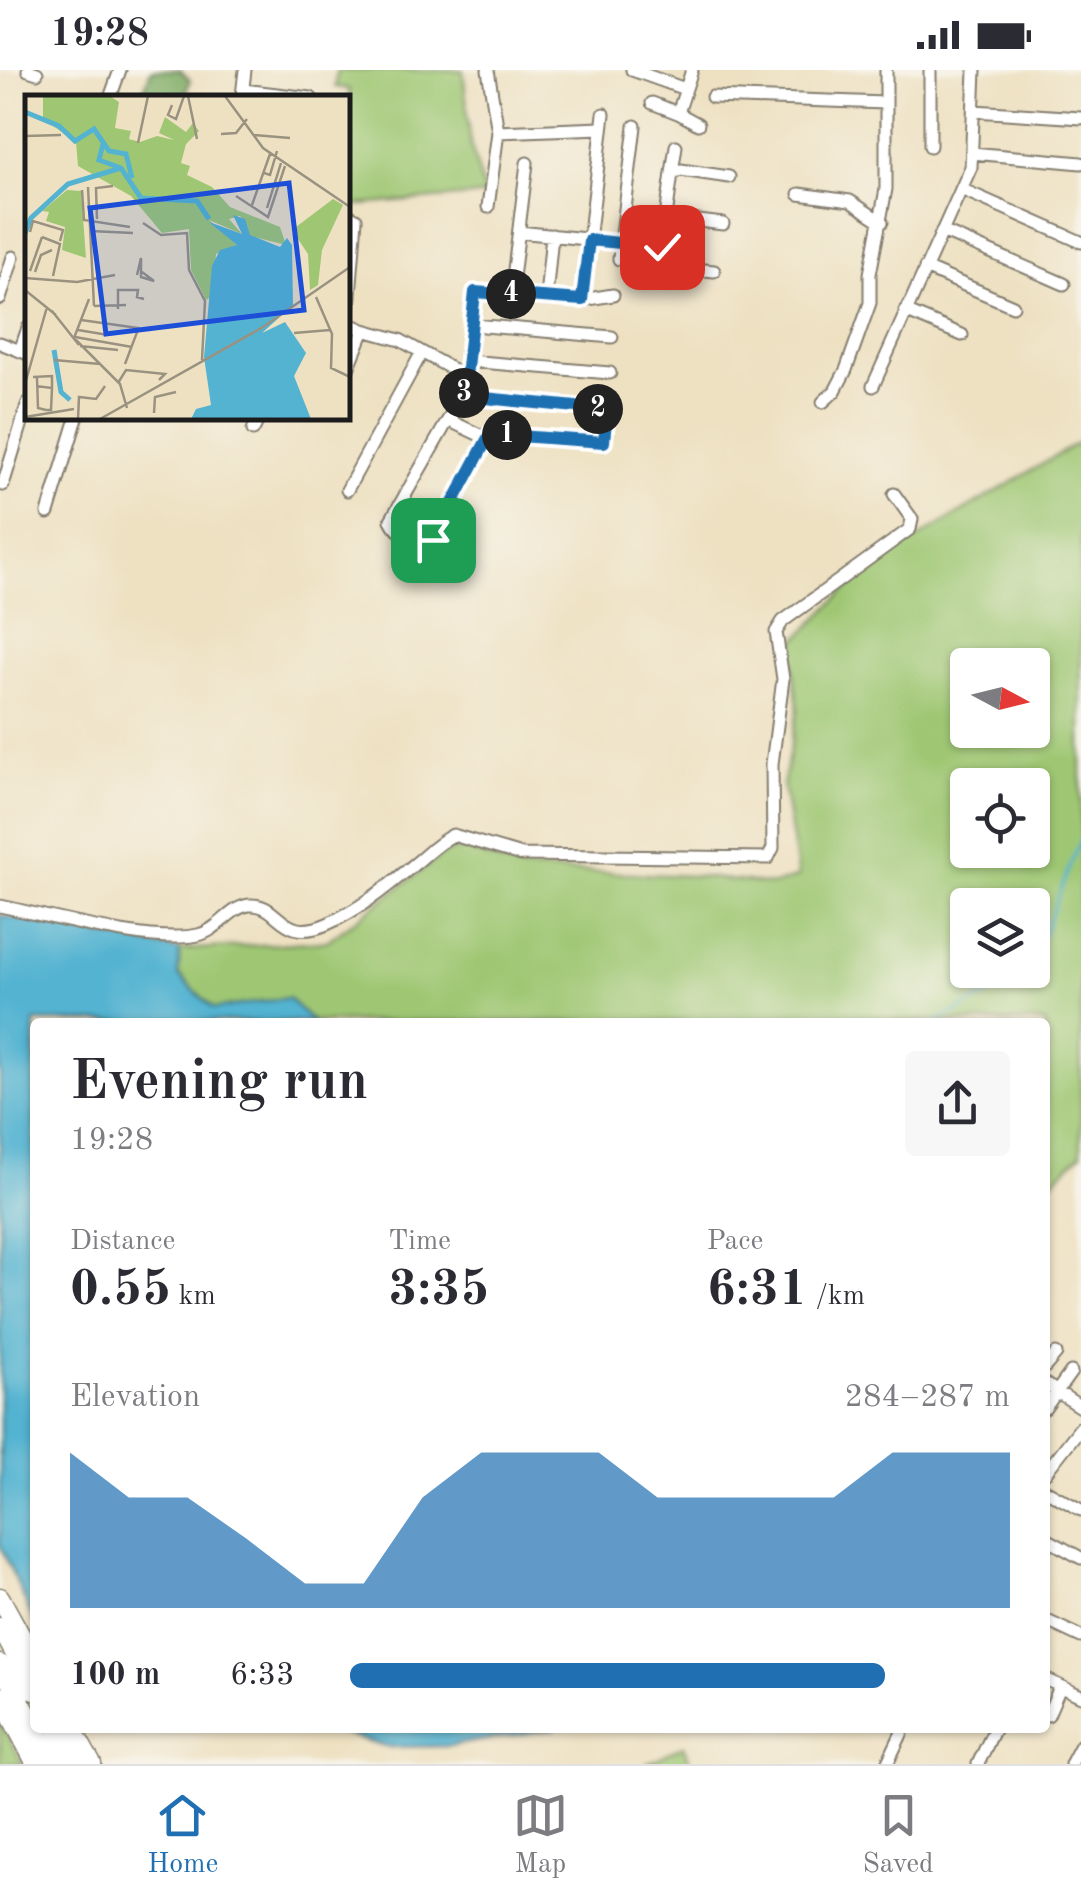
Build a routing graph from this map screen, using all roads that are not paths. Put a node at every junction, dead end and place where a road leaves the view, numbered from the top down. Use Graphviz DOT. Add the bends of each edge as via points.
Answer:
graph roads {
  1 [pos="120,70"];
  2 [pos="488,70"];
  3 [pos="632,70"];
  4 [pos="692,70"];
  5 [pos="886,70"];
  6 [pos="930,70"];
  7 [pos="974,70"];
  8 [pos="240,72"];
  9 [pos="685,88"];
  10 [pos="242,94"];
  11 [pos="111,95"];
  12 [pos="712,97"];
  13 [pos="652,103"];
  14 [pos="885,104"];
  15 [pos="974,110"];
  16 [pos="678,113"];
  17 [pos="604,114"];
  18 [pos="1081,118"];
  19 [pos="698,124"];
  20 [pos="635,126"];
  21 [pos="602,128"];
  22 [pos="498,132"];
  23 [pos="676,146"];
  24 [pos="930,146"];
  25 [pos="972,153"];
  26 [pos="1081,163"];
  27 [pos="527,164"];
  28 [pos="672,174"];
  29 [pos="729,176"];
  30 [pos="961,188"];
  31 [pos="800,194"];
  32 [pos="488,207"];
  33 [pos="350,216"];
  34 [pos="666,217"];
  35 [pos="882,222"];
  36 [pos="724,224"];
  37 [pos="942,230"];
  38 [pos="519,232"];
  39 [pos="552,235"];
  40 [pos="589,240"];
  41 [pos="1081,242"];
  42 [pos="622,243"];
  43 [pos="662,247"];
  44 [pos="13,256"];
  45 [pos="620,259"];
  46 [pos="926,268"];
  47 [pos="714,271"];
  48 [pos="1064,284"];
  49 [pos="511,294"];
  50 [pos="613,296"];
  51 [pos="350,297"];
  52 [pos="546,297"];
  53 [pos="0,299"];
  54 [pos="582,300"];
  55 [pos="1012,306"];
  56 [pos="905,312"];
  57 [pos="350,324"];
  58 [pos="473,325"];
  59 [pos="364,330"];
  60 [pos="962,335"];
  61 [pos="612,337"];
  62 [pos="0,343"];
  63 [pos="24,352"];
  64 [pos="421,354"];
  65 [pos="468,361"];
  66 [pos="350,363"];
  67 [pos="610,372"];
  68 [pos="466,376"];
  69 [pos="873,386"];
  70 [pos="464,396"];
  71 [pos="823,402"];
  72 [pos="25,414"];
  73 [pos="75,420"];
  74 [pos="448,420"];
  75 [pos="486,438"];
  76 [pos="3,485"];
  77 [pos="347,490"];
  78 [pos="894,494"];
  79 [pos="48,513"];
  80 [pos="0,906"];
  81 [pos="1056,1354"];
  82 [pos="1050,1361"];
  83 [pos="1072,1372"];
  84 [pos="1050,1388"];
  85 [pos="1056,1393"];
  86 [pos="1050,1401"];
  87 [pos="1081,1407"];
  88 [pos="1081,1427"];
  89 [pos="1050,1467"];
  90 [pos="1050,1493"];
  91 [pos="1081,1510"];
  92 [pos="1050,1541"];
  93 [pos="1081,1558"];
  94 [pos="0,1597"];
  95 [pos="1050,1622"];
  96 [pos="0,1627"];
  97 [pos="1081,1637"];
  98 [pos="30,1652"];
  99 [pos="0,1664"];
  100 [pos="1050,1681"];
  101 [pos="30,1682"];
  102 [pos="1060,1686"];
  103 [pos="0,1696"];
  104 [pos="1081,1696"];
  105 [pos="1050,1710"];
  106 [pos="30,1718"];
  107 [pos="38,1733"];
  108 [pos="59,1733"];
  109 [pos="75,1733"];
  110 [pos="902,1733"];
  111 [pos="993,1733"];
  112 [pos="1081,1745"];
  113 [pos="36,1764"];
  114 [pos="56,1764"];
  115 [pos="75,1764"];
  116 [pos="92,1764"];
  117 [pos="887,1764"];
  118 [pos="978,1764"];
  119 [pos="1071,1764"];
  1 -- 11 [label="street"];
  2 -- 22 [label="street"];
  3 -- 9 [label="street"];
  4 -- 9 [label="street"];
  5 -- 14 [label="street"];
  6 -- 24 [label="street"];
  7 -- 15 [label="street"];
  8 -- 10 [label="street"];
  9 -- 16 [label="street"];
  12 -- 14 [label="street"];
  13 -- 16 [label="street"];
  14 -- 35 [label="street"];
  15 -- 18 [label="street"];
  15 -- 25 [label="street"];
  16 -- 19 [label="street"];
  17 -- 21 [label="street"];
  20 -- 42 [label="street"];
  21 -- 22 [label="street"];
  21 -- 40 [label="street"];
  22 -- 32 [label="street"];
  23 -- 28 [label="street"];
  25 -- 26 [label="street"];
  25 -- 30 [label="street"];
  27 -- 38 [label="street"];
  28 -- 29 [label="street"];
  28 -- 34 [label="street"];
  30 -- 37 [label="street"];
  30 -- 41 [label="street"];
  31 -- 35 [label="street" via="850,201"];
  33 -- 51 [label="street" via="356,219"];
  34 -- 36 [label="street"];
  34 -- 43 [label="street"];
  35 -- 71 [label="street" via="857,344 836,391"];
  37 -- 46 [label="street"];
  37 -- 48 [label="street"];
  38 -- 39 [label="street"];
  38 -- 49 [label="street"];
  39 -- 40 [label="street"];
  39 -- 52 [label="street"];
  40 -- 42 [label="street"];
  40 -- 54 [label="street"];
  42 -- 43 [label="street"];
  42 -- 45 [label="street"];
  43 -- 47 [label="street" via="664,266"];
  44 -- 53 [label="street"];
  46 -- 55 [label="street"];
  46 -- 56 [label="street"];
  49 -- 52 [label="street"];
  49 -- 58 [label="street" via="475,292"];
  50 -- 54 [label="street"];
  52 -- 54 [label="street"];
  56 -- 60 [label="street"];
  56 -- 69 [label="street"];
  57 -- 59 [label="street"];
  58 -- 61 [label="street"];
  58 -- 65 [label="street"];
  59 -- 64 [label="street"];
  59 -- 66 [label="street"];
  62 -- 63 [label="street"];
  64 -- 68 [label="street"];
  64 -- 77 [label="street"];
  65 -- 67 [label="street"];
  65 -- 68 [label="street"];
  68 -- 70 [label="street"];
  70 -- 74 [label="street"];
  70 -- 75 [label="street" via="607,410 604,442"];
  72 -- 76 [label="street"];
  73 -- 79 [label="street"];
  74 -- 75 [label="street"];
  74 -- 75 [label="street" via="392,520 396,530 420,542 433,540"];
  78 -- 80 [label="street" via="912,519 910,529 776,632 782,694 768,858 520,855 453,835 369,901 303,930 254,905 208,931 180,936"];
  81 -- 82 [label="street"];
  83 -- 85 [label="street"];
  84 -- 85 [label="street"];
  85 -- 86 [label="street"];
  85 -- 87 [label="street"];
  88 -- 89 [label="street"];
  90 -- 91 [label="street"];
  92 -- 93 [label="street"];
  94 -- 98 [label="main road"];
  95 -- 97 [label="street"];
  96 -- 101 [label="main road"];
  99 -- 106 [label="main road"];
  100 -- 102 [label="street"];
  102 -- 104 [label="street"];
  102 -- 105 [label="street"];
  103 -- 113 [label="main road"];
  107 -- 114 [label="main road"];
  108 -- 115 [label="main road"];
  109 -- 116 [label="main road"];
  110 -- 117 [label="street"];
  111 -- 118 [label="street"];
  112 -- 119 [label="street"];
}
